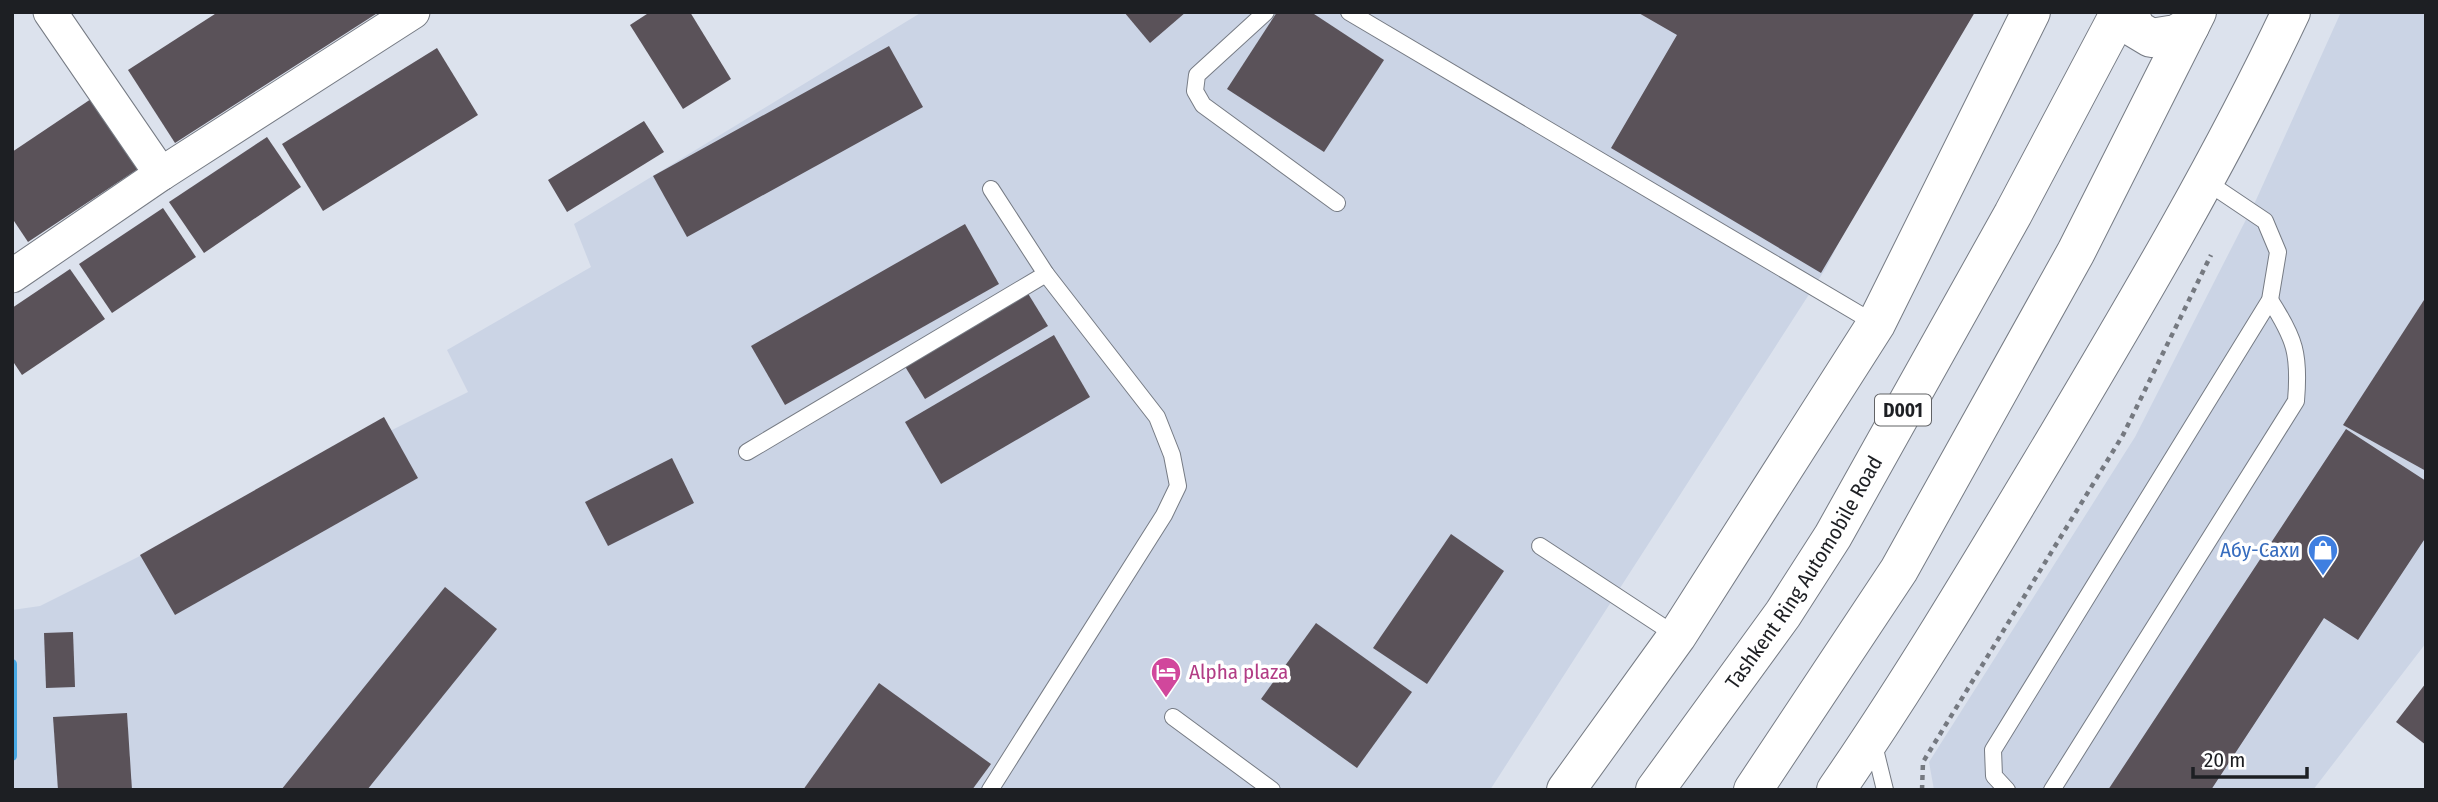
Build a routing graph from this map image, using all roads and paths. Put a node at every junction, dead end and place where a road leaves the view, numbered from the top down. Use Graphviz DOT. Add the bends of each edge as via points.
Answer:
graph roads {
  1 [pos="50,12"];
  2 [pos="413,12"];
  3 [pos="1266,12"];
  4 [pos="1349,12"];
  5 [pos="2031,12"];
  6 [pos="2120,12"];
  7 [pos="2129,12"];
  8 [pos="2291,12"];
  9 [pos="2193,19"];
  10 [pos="161,174"];
  11 [pos="2204,180"];
  12 [pos="991,189"];
  13 [pos="1336,203"];
  14 [pos="1046,274"];
  15 [pos="12,276"];
  16 [pos="2270,300"];
  17 [pos="1875,324"];
  18 [pos="2123,435"];
  19 [pos="747,452"];
  20 [pos="1540,546"];
  21 [pos="1677,636"];
  22 [pos="1173,717"];
  23 [pos="1872,737"];
  24 [pos="990,790"];
  25 [pos="1272,790"];
  26 [pos="1566,790"];
  27 [pos="1655,790"];
  28 [pos="1753,790"];
  29 [pos="1836,790"];
  30 [pos="1885,790"];
  31 [pos="1922,790"];
  32 [pos="2007,790"];
  33 [pos="2052,790"];
  1 -- 10 [label="street"];
  2 -- 10 [label="street"];
  3 -- 13 [label="lane" via="1197,75 1195,90 1203,106"];
  4 -- 17 [label="lane"];
  5 -- 17 [label="main road"];
  6 -- 27 [label="main road, Tashkent Ring Automobile Road / D001" via="1833,536 1783,614"];
  7 -- 9 [label="main road" via="2136,29 2151,38 2176,34"];
  8 -- 11 [label="main road"];
  9 -- 28 [label="main road" via="2076,253 1899,570"];
  10 -- 15 [label="street"];
  11 -- 16 [label="lane" via="2265,221 2278,252"];
  11 -- 23 [label="main road" via="2064,425"];
  12 -- 14 [label="lane"];
  14 -- 19 [label="lane"];
  14 -- 24 [label="lane" via="1157,417 1178,486"];
  16 -- 32 [label="lane" via="1993,750 1994,776"];
  16 -- 33 [label="lane" via="2291,333 2298,373 2296,401"];
  17 -- 21 [label="main road"];
  18 -- 31 [label="path" via="1923,762"];
  20 -- 21 [label="lane"];
  21 -- 26 [label="main road"];
  22 -- 25 [label="lane"];
  23 -- 29 [label="main road"];
  23 -- 30 [label="lane"];
}
